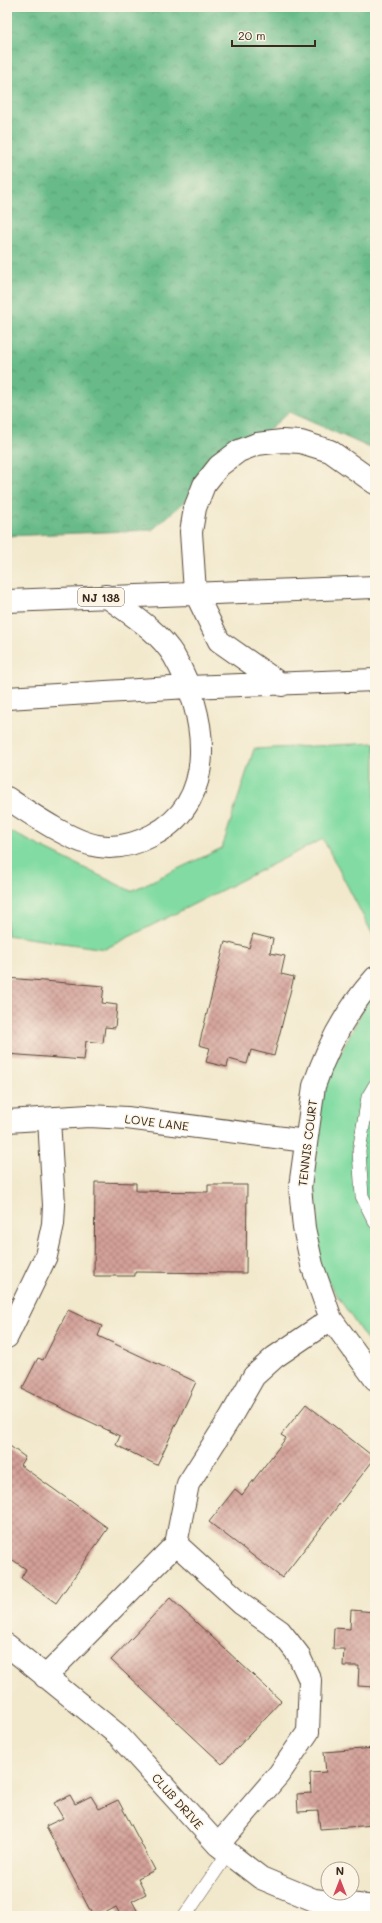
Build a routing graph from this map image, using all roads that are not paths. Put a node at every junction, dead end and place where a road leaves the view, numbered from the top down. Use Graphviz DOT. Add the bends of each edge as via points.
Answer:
graph roads {
  1 [pos="375,483"];
  2 [pos="375,586"];
  3 [pos="195,592"];
  4 [pos="106,596"];
  5 [pos="7,601"];
  6 [pos="375,680"];
  7 [pos="282,685"];
  8 [pos="188,687"];
  9 [pos="7,698"];
  10 [pos="7,798"];
  11 [pos="375,978"];
  12 [pos="375,1085"];
  13 [pos="49,1119"];
  14 [pos="7,1121"];
  15 [pos="306,1141"];
  16 [pos="375,1222"];
  17 [pos="331,1318"];
  18 [pos="7,1338"];
  19 [pos="375,1379"];
  20 [pos="176,1544"];
  21 [pos="7,1645"];
  22 [pos="45,1677"];
  23 [pos="223,1849"];
  24 [pos="375,1908"];
  25 [pos="185,1916"];
  1 -- 3 [label="main road" via="330,451 301,442 257,444 239,451 220,466 208,480 195,508 191,532"];
  2 -- 3 [label="main road, NJ 138"];
  3 -- 4 [label="main road, NJ 138"];
  3 -- 7 [label="main road" via="219,641"];
  4 -- 5 [label="main road, NJ 138"];
  4 -- 8 [label="main road" via="155,632 173,655"];
  6 -- 7 [label="main road"];
  7 -- 8 [label="main road"];
  8 -- 9 [label="main road"];
  8 -- 10 [label="main road" via="202,737 198,778 194,791 179,815 161,831 140,842 98,846 75,839"];
  11 -- 15 [label="main road, TENNIS COURT" via="350,1010 318,1073"];
  12 -- 16 [label="lane" via="368,1097 360,1151 362,1196"];
  13 -- 14 [label="main road, LOVE LANE"];
  13 -- 15 [label="main road, LOVE LANE" via="89,1116 127,1118"];
  13 -- 18 [label="main road" via="53,1224 46,1256"];
  15 -- 17 [label="main road, TENNIS COURT" via="300,1187 304,1228 312,1265"];
  17 -- 19 [label="main road, TENNIS COURT"];
  17 -- 20 [label="main road" via="275,1357 254,1376 188,1484"];
  20 -- 22 [label="main road"];
  20 -- 23 [label="main road" via="242,1604 280,1631 298,1654 310,1680 308,1732"];
  21 -- 22 [label="main road, CLUB DRIVE"];
  22 -- 23 [label="main road, CLUB DRIVE" via="118,1734"];
  23 -- 24 [label="main road, CLUB DRIVE" via="261,1878 314,1900"];
  23 -- 25 [label="lane"];
}
